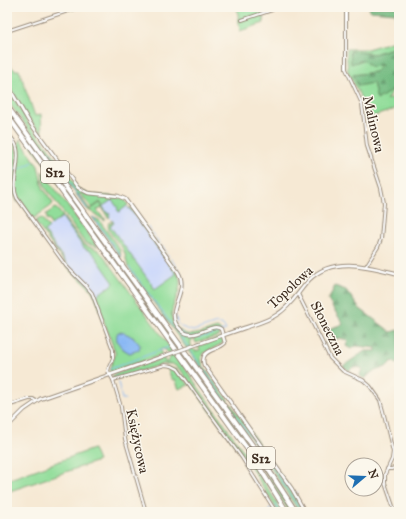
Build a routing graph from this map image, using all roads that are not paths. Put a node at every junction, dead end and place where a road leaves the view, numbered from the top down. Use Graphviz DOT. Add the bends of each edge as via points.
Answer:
graph roads {
  1 [pos="80,7"];
  2 [pos="346,7"];
  3 [pos="272,10"];
  4 [pos="242,20"];
  5 [pos="7,31"];
  6 [pos="7,84"];
  7 [pos="7,106"];
  8 [pos="7,115"];
  9 [pos="7,132"];
  10 [pos="366,266"];
  11 [pos="399,274"];
  12 [pos="298,294"];
  13 [pos="223,335"];
  14 [pos="109,374"];
  15 [pos="112,380"];
  16 [pos="36,401"];
  17 [pos="7,406"];
  18 [pos="7,427"];
  19 [pos="399,467"];
  20 [pos="387,469"];
  21 [pos="146,512"];
  22 [pos="276,512"];
  23 [pos="287,512"];
  24 [pos="296,512"];
  25 [pos="305,512"];
  26 [pos="395,512"];
  1 -- 5 [label="street"];
  2 -- 10 [label="street, Malinowa" via="346,71 362,104 367,146 384,203 381,239"];
  3 -- 4 [label="street"];
  6 -- 13 [label="street" via="28,120 76,187 86,193 118,196 126,200 178,272 182,285 173,313 177,326 192,334 218,327"];
  7 -- 24 [label="highway, S12" via="254,449"];
  8 -- 23 [label="highway, S12" via="251,454"];
  9 -- 14 [label="street" via="17,148 15,188 18,198 66,266 92,293 114,352 114,358 108,368"];
  10 -- 11 [label="street, Topolowa"];
  10 -- 12 [label="street, Topolowa" via="348,265 324,270 310,279"];
  12 -- 13 [label="street, Topolowa" via="276,315"];
  12 -- 20 [label="street, Słoneczna" via="330,358 343,371 366,382 376,393 393,452"];
  13 -- 14 [label="street, Topolowa, bridge"];
  13 -- 25 [label="street" via="224,344 206,353 203,358 204,364"];
  14 -- 15 [label="street, Księżycowa"];
  14 -- 16 [label="street"];
  15 -- 21 [label="street, Księżycowa"];
  15 -- 22 [label="street" via="163,366 170,365 178,370 246,464"];
  16 -- 17 [label="street" via="29,399"];
  16 -- 18 [label="street"];
  19 -- 20 [label="street"];
  20 -- 26 [label="street, Słoneczna" via="385,483"];
}
